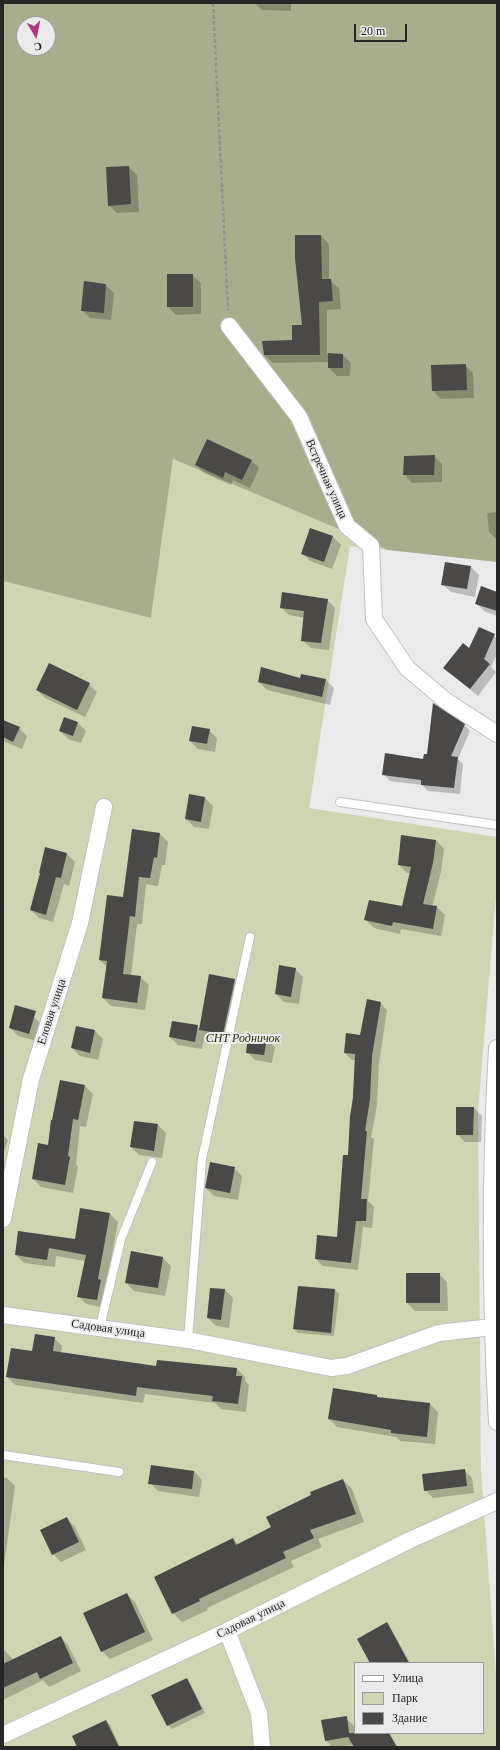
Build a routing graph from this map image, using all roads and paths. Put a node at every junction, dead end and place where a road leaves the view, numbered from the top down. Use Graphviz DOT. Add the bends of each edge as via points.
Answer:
graph roads {
  1 [pos="213,3"];
  2 [pos="229,326"];
  3 [pos="497,734"];
  4 [pos="340,802"];
  5 [pos="104,806"];
  6 [pos="497,825"];
  7 [pos="250,937"];
  8 [pos="497,1048"];
  9 [pos="152,1162"];
  10 [pos="3,1219"];
  11 [pos="3,1315"];
  12 [pos="100,1327"];
  13 [pos="492,1327"];
  14 [pos="188,1340"];
  15 [pos="497,1422"];
  16 [pos="3,1455"];
  17 [pos="119,1472"];
  18 [pos="497,1501"];
  19 [pos="227,1632"];
  20 [pos="3,1736"];
  21 [pos="262,1747"];
  1 -- 2 [label="path"];
  2 -- 3 [label="street, Встречная улица" via="299,417 347,526 371,546 374,619 407,668 446,701"];
  4 -- 6 [label="lane"];
  5 -- 10 [label="street, Еловая улица" via="80,923 31,1079"];
  7 -- 14 [label="lane" via="202,1159"];
  8 -- 13 [label="street" via="492,1141"];
  9 -- 12 [label="lane" via="121,1240"];
  11 -- 12 [label="street, Садовая улица"];
  12 -- 14 [label="street, Садовая улица"];
  13 -- 14 [label="street, Садовая улица" via="439,1333 347,1366 331,1368"];
  13 -- 15 [label="street"];
  16 -- 17 [label="lane"];
  18 -- 19 [label="street, Садовая улица" via="410,1540"];
  19 -- 20 [label="street, Садовая улица"];
  19 -- 21 [label="street" via="259,1713"];
}
